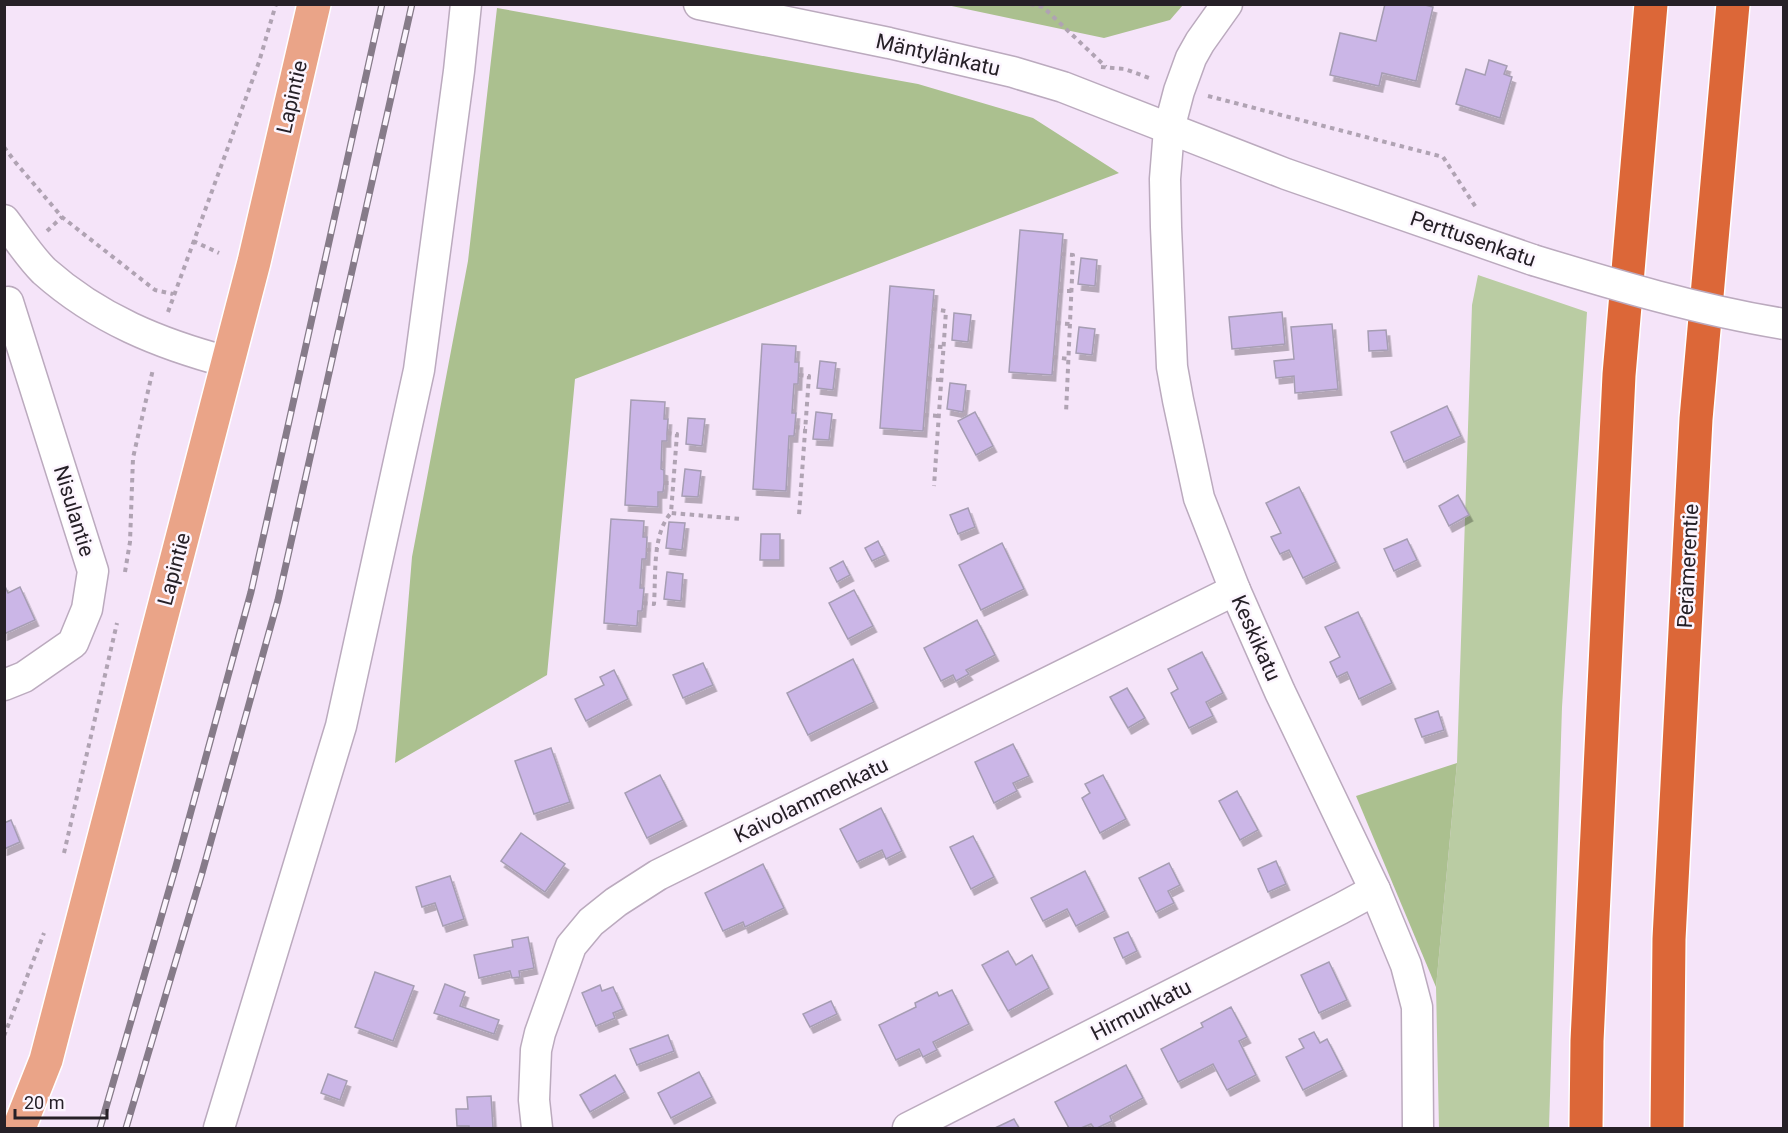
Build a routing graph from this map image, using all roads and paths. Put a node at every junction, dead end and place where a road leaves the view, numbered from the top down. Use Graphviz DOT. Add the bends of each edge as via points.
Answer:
graph roads {
  1 [pos="276,4"];
  2 [pos="314,4"];
  3 [pos="466,4"];
  4 [pos="699,4"];
  5 [pos="1030,4"];
  6 [pos="1227,4"];
  7 [pos="1651,4"];
  8 [pos="1733,4"];
  9 [pos="1106,68"];
  10 [pos="1215,98"];
  11 [pos="1169,129"];
  12 [pos="4,147"];
  13 [pos="62,217"];
  14 [pos="1482,217"];
  15 [pos="4,220"];
  16 [pos="47,231"];
  17 [pos="193,241"];
  18 [pos="219,253"];
  19 [pos="1061,254"];
  20 [pos="44,270"];
  21 [pos="1059,291"];
  22 [pos="1072,291"];
  23 [pos="7,303"];
  24 [pos="932,309"];
  25 [pos="1056,323"];
  26 [pos="1070,324"];
  27 [pos="1784,324"];
  28 [pos="929,346"];
  29 [pos="943,347"];
  30 [pos="1053,357"];
  31 [pos="1069,359"];
  32 [pos="228,362"];
  33 [pos="799,375"];
  34 [pos="150,378"];
  35 [pos="927,379"];
  36 [pos="941,380"];
  37 [pos="1066,413"];
  38 [pos="924,415"];
  39 [pos="939,416"];
  40 [pos="795,427"];
  41 [pos="805,428"];
  42 [pos="667,433"];
  43 [pos="664,483"];
  44 [pos="674,483"];
  45 [pos="934,486"];
  46 [pos="671,513"];
  47 [pos="799,515"];
  48 [pos="741,519"];
  49 [pos="658,549"];
  50 [pos="646,550"];
  51 [pos="125,573"];
  52 [pos="1235,590"];
  53 [pos="643,603"];
  54 [pos="119,614"];
  55 [pos="4,685"];
  56 [pos="63,859"];
  57 [pos="1375,890"];
  58 [pos="46,928"];
  59 [pos="4,1036"];
  60 [pos="19,1128"];
  61 [pos="219,1128"];
  62 [pos="537,1128"];
  63 [pos="908,1128"];
  64 [pos="1418,1128"];
  65 [pos="1586,1128"];
  66 [pos="1667,1128"];
  1 -- 17 [label="path" via="259,62"];
  2 -- 32 [label="main road, Lapintie"];
  3 -- 61 [label="street" via="419,370 341,726"];
  4 -- 11 [label="street, Mäntylänkatu" via="1013,72 1063,87"];
  5 -- 9 [label="path" via="1043,7"];
  6 -- 11 [label="street, Keskikatu" via="1191,58"];
  7 -- 65 [label="highway" via="1619,375"];
  8 -- 66 [label="highway, Perämerentie" via="1696,419 1669,939"];
  10 -- 14 [label="path" via="1443,157"];
  11 -- 27 [label="street, Perttusenkatu, bridge" via="1533,260 1674,301"];
  11 -- 52 [label="street, Keskikatu" via="1165,191 1172,367 1199,498"];
  12 -- 13 [label="path"];
  13 -- 16 [label="path"];
  13 -- 17 [label="path" via="155,290 173,294"];
  15 -- 20 [label="street"];
  17 -- 18 [label="path"];
  19 -- 22 [label="path" via="1073,255"];
  20 -- 23 [label="street" via="25,291"];
  20 -- 32 [label="street" via="88,304 131,329 182,350"];
  21 -- 22 [label="path"];
  22 -- 26 [label="path"];
  23 -- 55 [label="street, Nisulantie" via="93,571 87,609 73,643 24,677"];
  24 -- 29 [label="path" via="946,311"];
  25 -- 26 [label="path"];
  26 -- 31 [label="path"];
  28 -- 29 [label="path"];
  29 -- 36 [label="path"];
  30 -- 31 [label="path"];
  31 -- 37 [label="path"];
  32 -- 60 [label="main road, Lapintie" via="46,1060"];
  33 -- 41 [label="path" via="809,376"];
  34 -- 51 [label="path" via="133,458"];
  35 -- 36 [label="path"];
  36 -- 39 [label="path"];
  38 -- 39 [label="path"];
  39 -- 45 [label="path"];
  40 -- 41 [label="path"];
  41 -- 47 [label="path"];
  42 -- 44 [label="path" via="677,434"];
  43 -- 44 [label="path"];
  44 -- 46 [label="path"];
  46 -- 48 [label="path"];
  46 -- 49 [label="path" via="663,521"];
  49 -- 50 [label="path"];
  49 -- 53 [label="path" via="654,604"];
  52 -- 57 [label="street, Keskikatu"];
  52 -- 62 [label="street, Kaivolammenkatu" via="658,875 616,902 578,935 564,962 536,1050"];
  54 -- 56 [label="path"];
  57 -- 63 [label="street, Hirmunkatu"];
  57 -- 64 [label="street, Keskikatu" via="1406,965 1417,1007"];
  58 -- 59 [label="path"];
}
